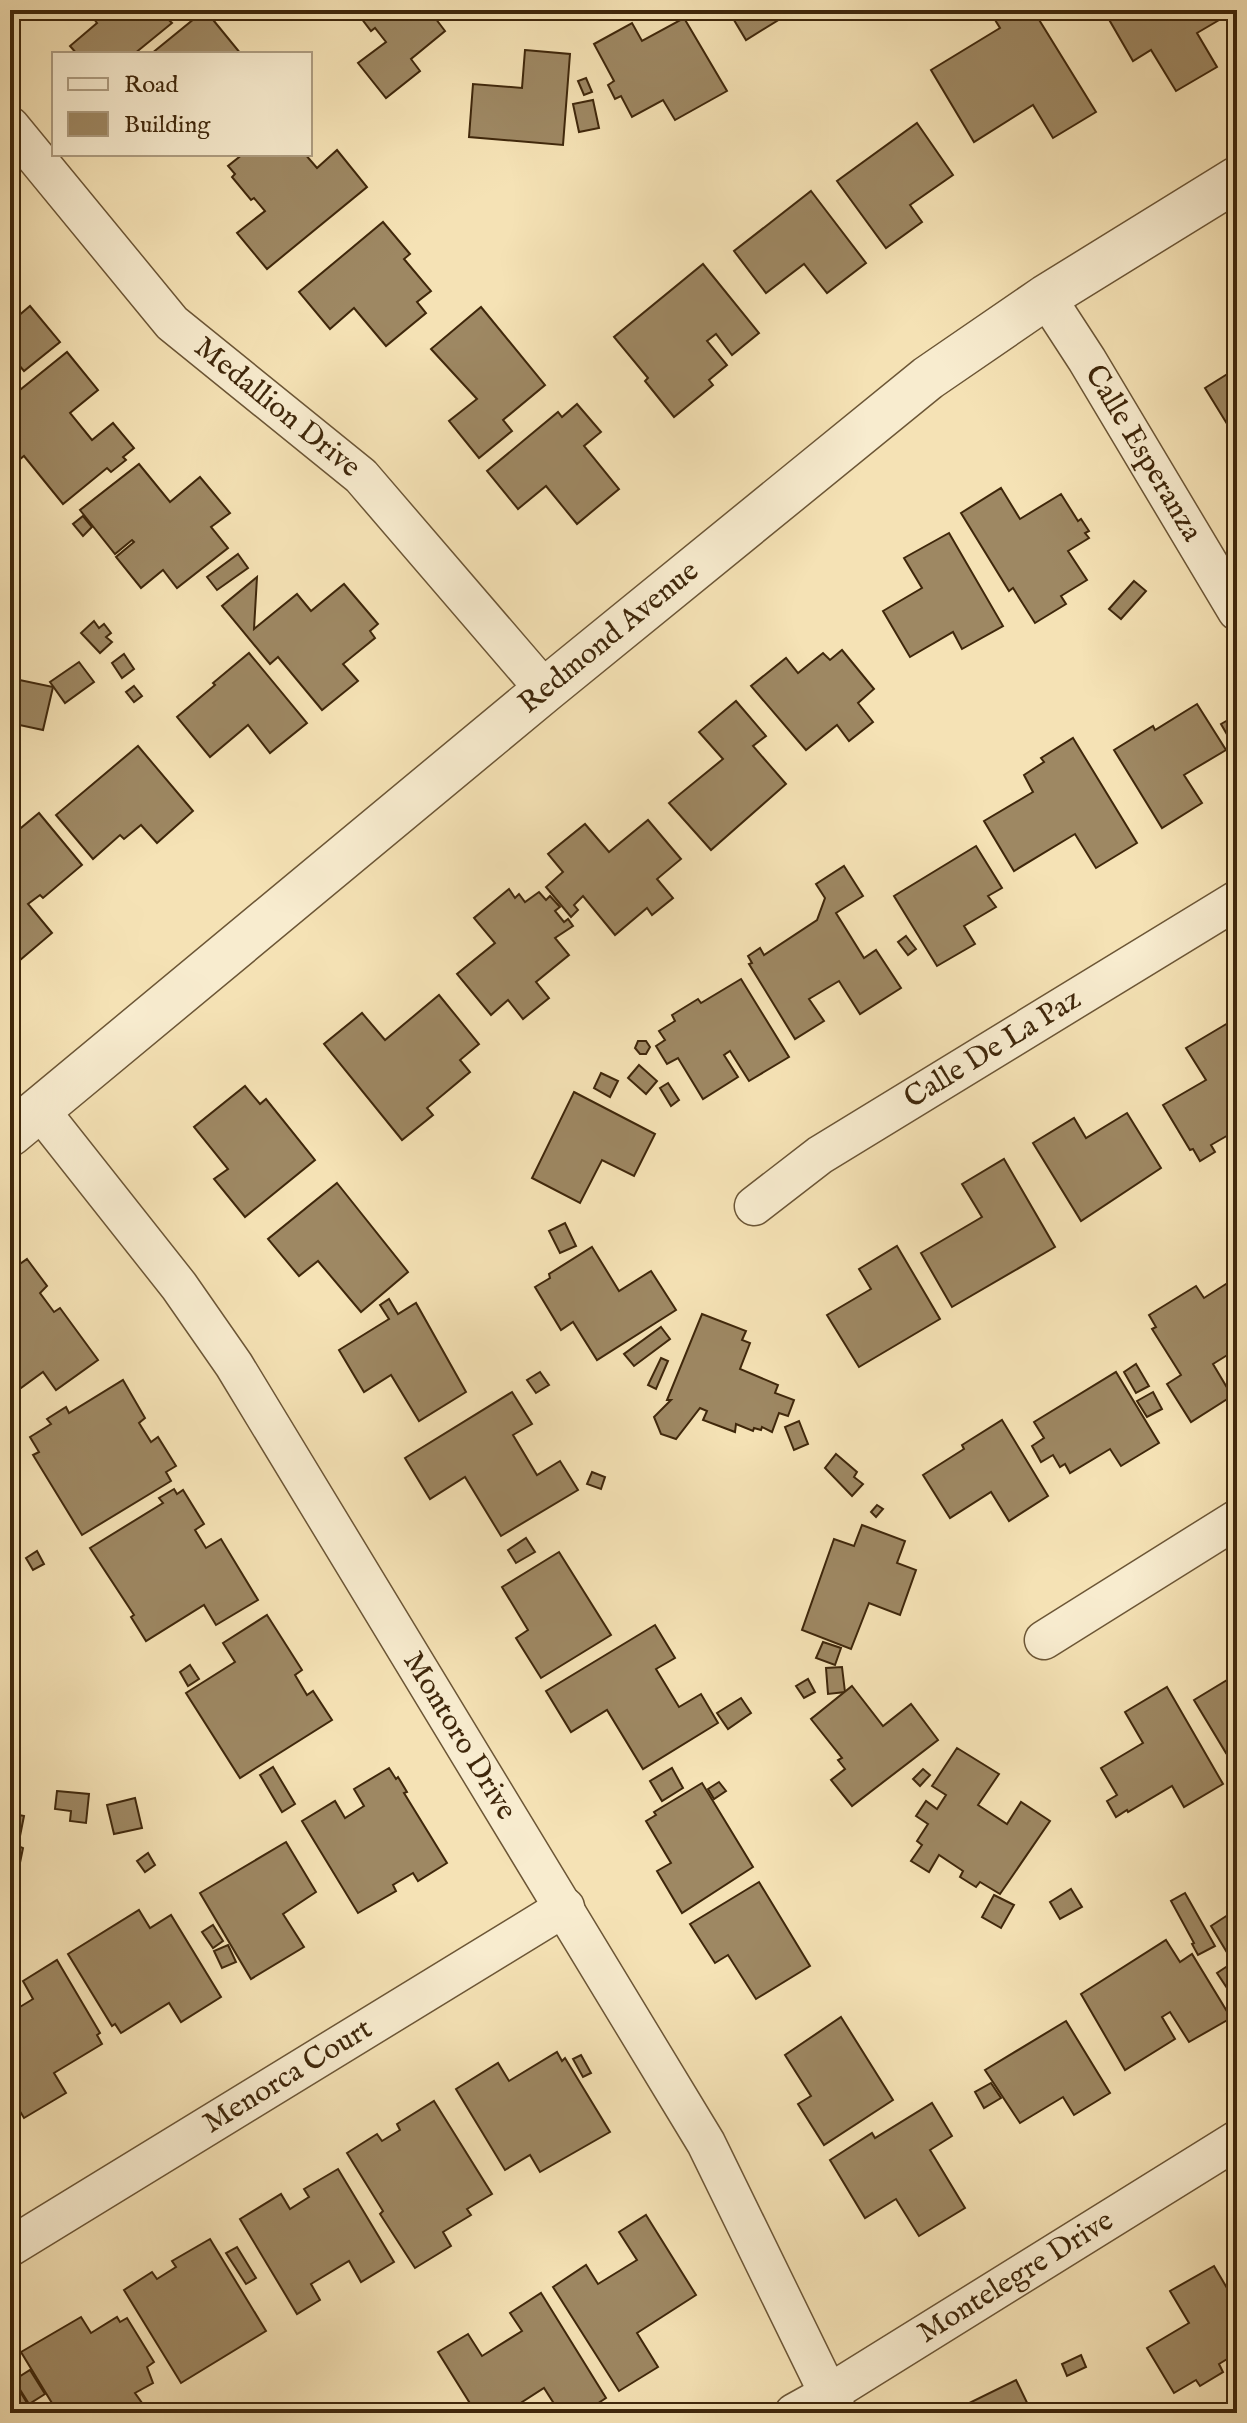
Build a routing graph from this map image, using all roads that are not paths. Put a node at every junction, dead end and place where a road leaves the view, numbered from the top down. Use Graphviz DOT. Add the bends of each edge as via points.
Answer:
graph roads {
  1 [pos="10,126"];
  2 [pos="1237,179"];
  3 [pos="1046,297"];
  4 [pos="1237,611"];
  5 [pos="545,690"];
  6 [pos="1237,900"];
  7 [pos="24,1122"];
  8 [pos="754,1206"];
  9 [pos="1237,1519"];
  10 [pos="1044,1640"];
  11 [pos="565,1907"];
  12 [pos="1237,2140"];
  13 [pos="10,2247"];
  14 [pos="834,2403"];
  15 [pos="794,2413"];
  1 -- 5 [label="street, Medallion Drive" via="172,323 361,476"];
  2 -- 3 [label="street, Redmond Avenue"];
  3 -- 4 [label="street, Calle Esperanza"];
  3 -- 5 [label="street, Redmond Avenue" via="928,378"];
  5 -- 7 [label="street, Redmond Avenue"];
  6 -- 8 [label="street, Calle De La Paz" via="820,1155"];
  7 -- 11 [label="street, Montoro Drive" via="179,1286 234,1365"];
  9 -- 10 [label="street"];
  11 -- 13 [label="street, Menorca Court"];
  11 -- 14 [label="street, Montoro Drive" via="706,2143"];
  12 -- 14 [label="street, Montelegre Drive"];
  14 -- 15 [label="street, Montelegre Drive"];
}
